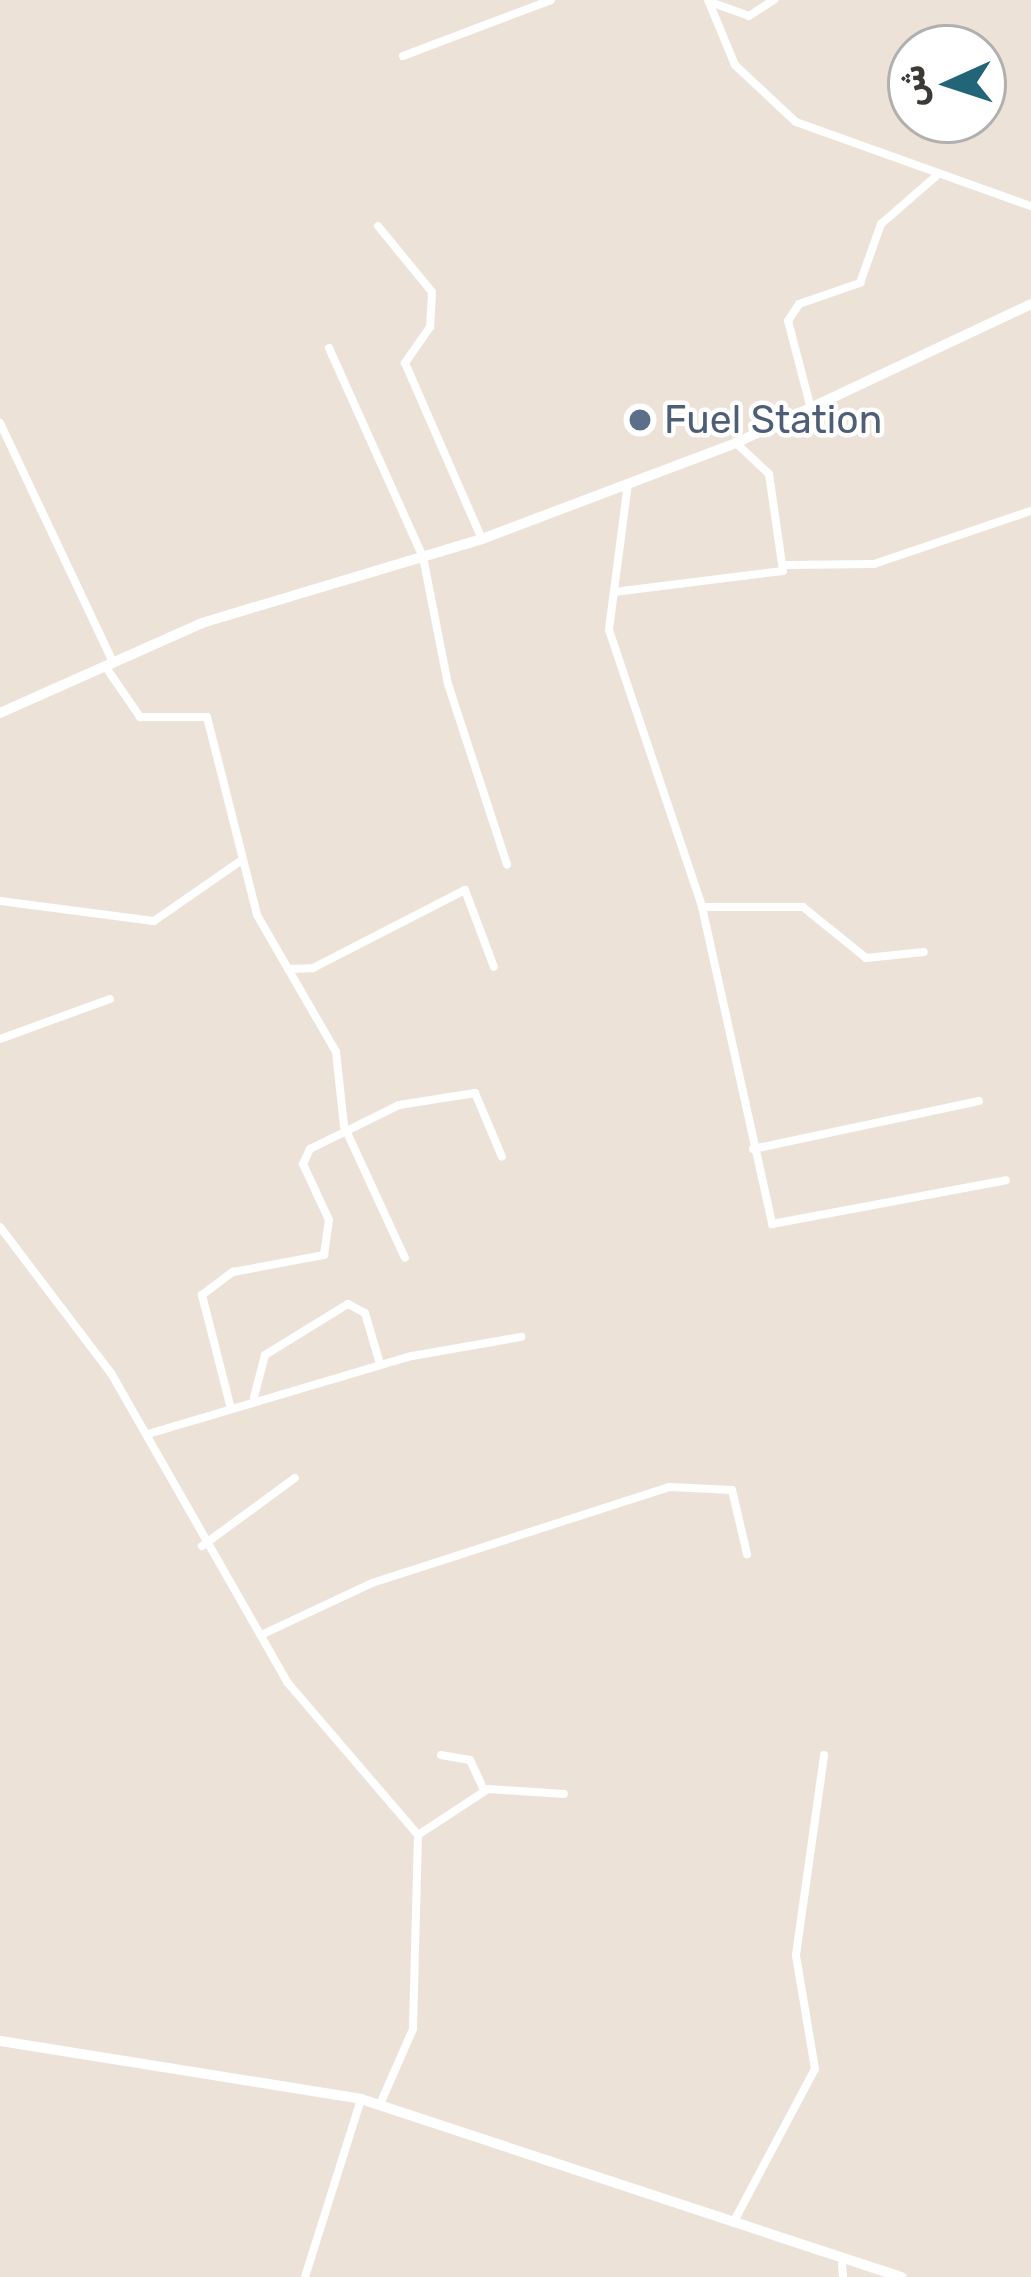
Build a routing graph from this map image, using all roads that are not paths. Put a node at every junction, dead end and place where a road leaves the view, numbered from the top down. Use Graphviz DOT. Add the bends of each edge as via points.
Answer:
graph roads {
  1 [pos="551,0"];
  2 [pos="708,0"];
  3 [pos="774,0"];
  4 [pos="403,56"];
  5 [pos="936,176"];
  6 [pos="1031,206"];
  7 [pos="378,226"];
  8 [pos="1031,304"];
  9 [pos="329,348"];
  10 [pos="812,412"];
  11 [pos="0,423"];
  12 [pos="736,443"];
  13 [pos="628,483"];
  14 [pos="1031,512"];
  15 [pos="482,539"];
  16 [pos="423,557"];
  17 [pos="785,565"];
  18 [pos="613,592"];
  19 [pos="109,664"];
  20 [pos="0,713"];
  21 [pos="239,862"];
  22 [pos="508,865"];
  23 [pos="0,901"];
  24 [pos="702,907"];
  25 [pos="924,952"];
  26 [pos="494,967"];
  27 [pos="286,969"];
  28 [pos="110,999"];
  29 [pos="0,1039"];
  30 [pos="980,1101"];
  31 [pos="344,1126"];
  32 [pos="753,1148"];
  33 [pos="502,1157"];
  34 [pos="1006,1180"];
  35 [pos="0,1227"];
  36 [pos="405,1258"];
  37 [pos="521,1337"];
  38 [pos="380,1364"];
  39 [pos="254,1397"];
  40 [pos="230,1405"];
  41 [pos="148,1434"];
  42 [pos="295,1478"];
  43 [pos="202,1546"];
  44 [pos="747,1554"];
  45 [pos="261,1635"];
  46 [pos="441,1755"];
  47 [pos="824,1755"];
  48 [pos="484,1790"];
  49 [pos="564,1794"];
  50 [pos="418,1835"];
  51 [pos="0,2041"];
  52 [pos="361,2099"];
  53 [pos="380,2104"];
  54 [pos="732,2224"];
  55 [pos="842,2271"];
  56 [pos="305,2277"];
  57 [pos="902,2277"];
  1 -- 4 [label="street"];
  2 -- 3 [label="street" via="749,16"];
  2 -- 5 [label="street" via="735,65 796,122"];
  5 -- 6 [label="street"];
  5 -- 10 [label="street" via="881,224 860,284 799,304 788,321"];
  7 -- 15 [label="street" via="432,292 430,327 405,363"];
  8 -- 10 [label="street"];
  9 -- 16 [label="street"];
  10 -- 12 [label="street"];
  11 -- 19 [label="street"];
  12 -- 13 [label="street"];
  12 -- 17 [label="street" via="765,464"];
  13 -- 15 [label="street"];
  13 -- 18 [label="street"];
  14 -- 17 [label="street" via="874,564"];
  15 -- 16 [label="street"];
  16 -- 19 [label="street" via="274,598"];
  16 -- 22 [label="street" via="453,701"];
  17 -- 18 [label="street" via="776,578"];
  18 -- 24 [label="street" via="609,630"];
  19 -- 20 [label="street"];
  19 -- 21 [label="street" via="140,717 207,717"];
  21 -- 23 [label="street" via="154,922"];
  21 -- 27 [label="street"];
  24 -- 25 [label="street" via="803,907 866,958"];
  24 -- 32 [label="street"];
  26 -- 27 [label="street" via="465,890 313,968"];
  27 -- 31 [label="street" via="336,1052"];
  28 -- 29 [label="street"];
  30 -- 32 [label="street"];
  31 -- 33 [label="street" via="476,1093"];
  31 -- 36 [label="street"];
  31 -- 40 [label="street" via="303,1158 326,1210 324,1255 233,1272 202,1295"];
  32 -- 34 [label="street" via="778,1226"];
  35 -- 41 [label="street"];
  37 -- 38 [label="street"];
  38 -- 39 [label="street"];
  38 -- 39 [label="street" via="365,1313 348,1304 265,1355"];
  39 -- 40 [label="street"];
  40 -- 41 [label="street"];
  41 -- 43 [label="street"];
  42 -- 43 [label="street"];
  43 -- 45 [label="street"];
  44 -- 45 [label="street" via="732,1490 669,1487 372,1583"];
  45 -- 50 [label="street" via="298,1699"];
  46 -- 48 [label="street" via="470,1760"];
  47 -- 54 [label="street" via="796,1955 814,2068"];
  48 -- 49 [label="street"];
  48 -- 50 [label="street"];
  50 -- 53 [label="street" via="413,2029"];
  51 -- 52 [label="street"];
  52 -- 53 [label="street"];
  52 -- 56 [label="street"];
  53 -- 54 [label="street"];
  54 -- 55 [label="street"];
  55 -- 57 [label="street"];
}
